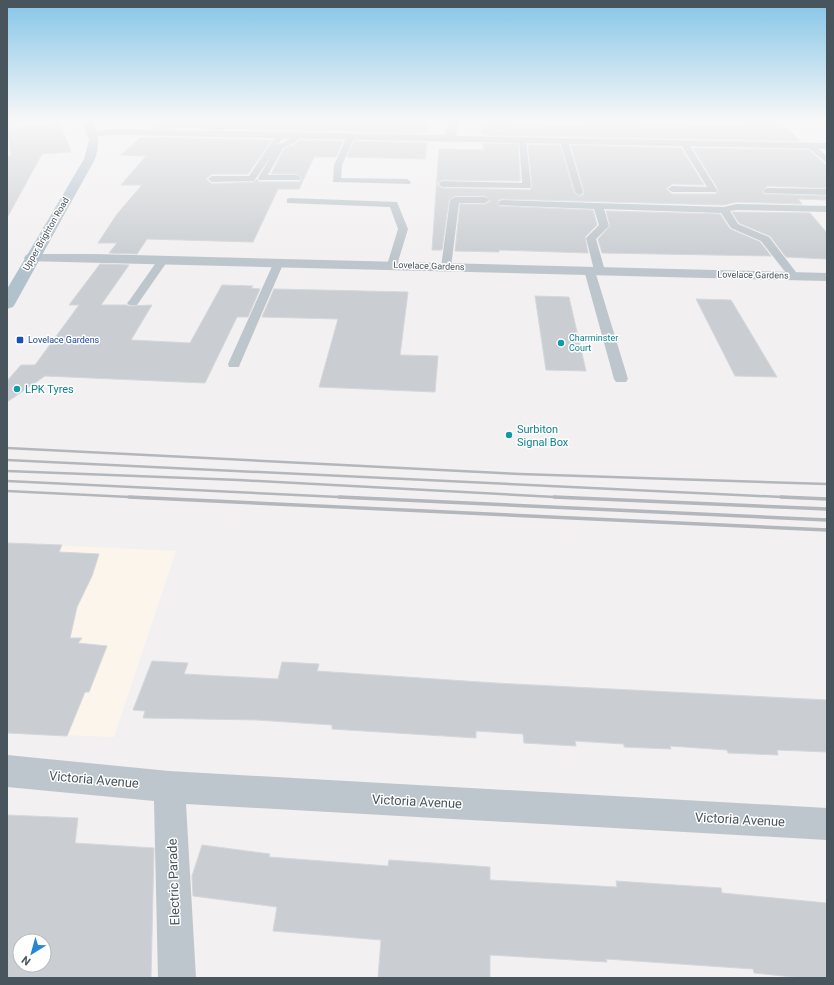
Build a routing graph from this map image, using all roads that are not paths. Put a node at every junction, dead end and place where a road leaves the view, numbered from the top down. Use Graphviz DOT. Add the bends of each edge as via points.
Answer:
graph roads {
  1 [pos="85,166"];
  2 [pos="260,166"];
  3 [pos="269,166"];
  4 [pos="338,166"];
  5 [pos="525,166"];
  6 [pos="571,166"];
  7 [pos="699,166"];
  8 [pos="297,178"];
  9 [pos="212,179"];
  10 [pos="407,182"];
  11 [pos="442,184"];
  12 [pos="672,189"];
  13 [pos="767,191"];
  14 [pos="579,192"];
  15 [pos="827,192"];
  16 [pos="485,200"];
  17 [pos="290,201"];
  18 [pos="502,203"];
  19 [pos="598,206"];
  20 [pos="827,209"];
  21 [pos="724,210"];
  22 [pos="31,258"];
  23 [pos="164,259"];
  24 [pos="278,262"];
  25 [pos="392,265"];
  26 [pos="446,267"];
  27 [pos="595,271"];
  28 [pos="794,276"];
  29 [pos="827,277"];
  30 [pos="7,304"];
  31 [pos="132,304"];
  32 [pos="234,364"];
  33 [pos="621,379"];
  34 [pos="7,771"];
  35 [pos="169,787"];
  36 [pos="827,824"];
  37 [pos="177,978"];
  1 -- 22 [label="main road, Upper Brighton Road"];
  2 -- 9 [label="lane" via="251,179"];
  3 -- 8 [label="lane" via="262,178"];
  4 -- 10 [label="lane" via="336,180"];
  5 -- 11 [label="lane" via="527,186"];
  6 -- 14 [label="lane"];
  7 -- 12 [label="lane" via="714,190"];
  13 -- 15 [label="lane"];
  16 -- 26 [label="lane" via="456,200"];
  17 -- 25 [label="lane" via="394,204 403,229"];
  18 -- 19 [label="lane"];
  19 -- 21 [label="lane"];
  19 -- 27 [label="lane" via="604,226 591,238"];
  20 -- 21 [label="lane" via="736,207"];
  21 -- 28 [label="lane" via="734,226 765,239"];
  22 -- 23 [label="street, Lovelace Gardens"];
  22 -- 30 [label="main road, Upper Brighton Road"];
  23 -- 24 [label="street, Lovelace Gardens"];
  23 -- 31 [label="lane"];
  24 -- 25 [label="street, Lovelace Gardens"];
  24 -- 32 [label="lane"];
  25 -- 26 [label="street, Lovelace Gardens"];
  26 -- 27 [label="street, Lovelace Gardens"];
  27 -- 28 [label="street, Lovelace Gardens"];
  27 -- 33 [label="lane"];
  28 -- 29 [label="street, Lovelace Gardens"];
  34 -- 35 [label="street, Victoria Avenue"];
  35 -- 36 [label="street, Victoria Avenue"];
  35 -- 37 [label="street, Electric Parade"];
}
